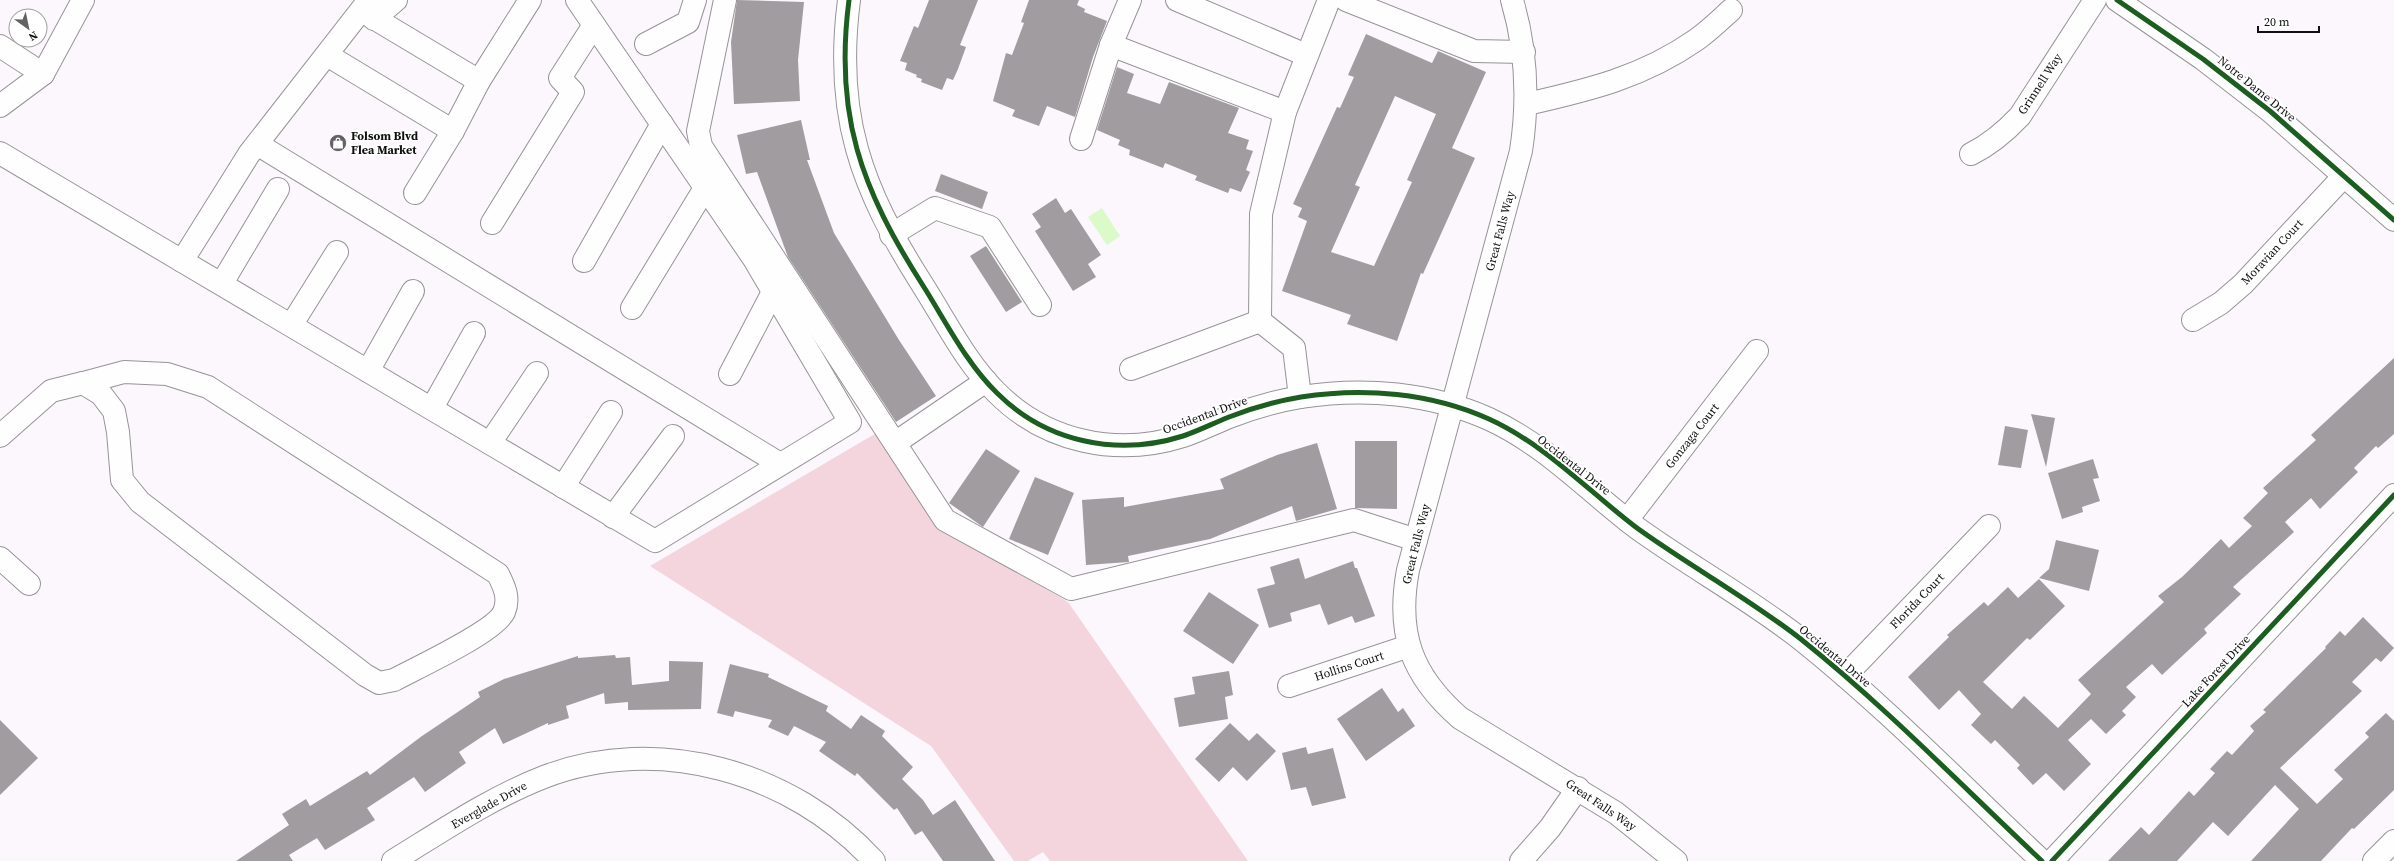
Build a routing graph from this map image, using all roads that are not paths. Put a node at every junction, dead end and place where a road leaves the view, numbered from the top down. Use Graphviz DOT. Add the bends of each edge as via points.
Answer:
graph roads {
  1 [pos="83,0"];
  2 [pos="396,0"];
  3 [pos="530,0"];
  4 [pos="576,0"];
  5 [pos="696,0"];
  6 [pos="725,0"];
  7 [pos="849,0"];
  8 [pos="1130,0"];
  9 [pos="1177,0"];
  10 [pos="1329,0"];
  11 [pos="1346,0"];
  12 [pos="1512,0"];
  13 [pos="2095,0"];
  14 [pos="2117,0"];
  15 [pos="368,10"];
  16 [pos="1731,10"];
  17 [pos="594,25"];
  18 [pos="646,44"];
  19 [pos="1111,45"];
  20 [pos="0,46"];
  21 [pos="1524,52"];
  22 [pos="1306,54"];
  23 [pos="327,55"];
  24 [pos="43,74"];
  25 [pos="479,81"];
  26 [pos="1527,104"];
  27 [pos="0,106"];
  28 [pos="1285,112"];
  29 [pos="662,124"];
  30 [pos="452,131"];
  31 [pos="1081,139"];
  32 [pos="257,144"];
  33 [pos="0,153"];
  34 [pos="1971,154"];
  35 [pos="2344,176"];
  36 [pos="705,188"];
  37 [pos="278,189"];
  38 [pos="415,193"];
  39 [pos="2394,220"];
  40 [pos="492,223"];
  41 [pos="891,236"];
  42 [pos="337,252"];
  43 [pos="182,261"];
  44 [pos="584,261"];
  45 [pos="222,283"];
  46 [pos="413,291"];
  47 [pos="773,292"];
  48 [pos="1040,305"];
  49 [pos="632,308"];
  50 [pos="2193,320"];
  51 [pos="1260,321"];
  52 [pos="292,324"];
  53 [pos="474,333"];
  54 [pos="1758,351"];
  55 [pos="1131,369"];
  56 [pos="368,370"];
  57 [pos="537,373"];
  58 [pos="730,374"];
  59 [pos="986,381"];
  60 [pos="83,383"];
  61 [pos="1300,397"];
  62 [pos="1453,406"];
  63 [pos="432,408"];
  64 [pos="611,412"];
  65 [pos="0,436"];
  66 [pos="673,436"];
  67 [pos="490,443"];
  68 [pos="895,443"];
  69 [pos="780,464"];
  70 [pos="563,486"];
  71 [pos="2394,495"];
  72 [pos="613,517"];
  73 [pos="1627,520"];
  74 [pos="1989,526"];
  75 [pos="1416,540"];
  76 [pos="0,558"];
  77 [pos="29,584"];
  78 [pos="1409,646"];
  79 [pos="1845,676"];
  80 [pos="1289,686"];
  81 [pos="1578,788"];
  82 [pos="2394,840"];
  83 [pos="393,861"];
  84 [pos="874,861"];
  85 [pos="1521,861"];
  86 [pos="1676,861"];
  87 [pos="2042,861"];
  88 [pos="2052,861"];
  89 [pos="2374,861"];
  1 -- 24 [label="street"];
  2 -- 15 [label="street"];
  3 -- 25 [label="street"];
  4 -- 17 [label="street"];
  5 -- 18 [label="street" via="688,22"];
  6 -- 68 [label="street" via="698,130 701,146"];
  7 -- 41 [label="street, Occidental Drive" via="844,58 853,139 867,183"];
  8 -- 19 [label="street"];
  9 -- 22 [label="street"];
  10 -- 22 [label="street"];
  11 -- 21 [label="street" via="1474,51"];
  12 -- 21 [label="street, Great Falls Way"];
  13 -- 34 [label="street, Grinnell Way" via="2020,116 1994,140"];
  14 -- 35 [label="street, Notre Dame Drive" via="2203,59 2270,111"];
  15 -- 23 [label="street"];
  15 -- 25 [label="street"];
  16 -- 26 [label="street" via="1698,39 1665,60 1634,75 1592,90"];
  17 -- 29 [label="street"];
  17 -- 40 [label="street" via="560,78 572,92"];
  19 -- 28 [label="street"];
  19 -- 31 [label="street"];
  20 -- 24 [label="street"];
  21 -- 26 [label="street, Great Falls Way"];
  22 -- 28 [label="street"];
  23 -- 30 [label="street"];
  23 -- 32 [label="street"];
  24 -- 27 [label="street"];
  25 -- 30 [label="street"];
  26 -- 62 [label="street, Great Falls Way" via="1521,151"];
  28 -- 51 [label="street" via="1261,214"];
  29 -- 36 [label="street"];
  29 -- 44 [label="street"];
  30 -- 38 [label="street"];
  32 -- 43 [label="street"];
  32 -- 69 [label="street"];
  33 -- 43 [label="street"];
  35 -- 39 [label="street, Notre Dame Drive"];
  35 -- 50 [label="street, Moravian Court" via="2243,284 2221,303"];
  36 -- 47 [label="street" via="754,259"];
  36 -- 49 [label="street"];
  37 -- 45 [label="street"];
  41 -- 48 [label="street" via="935,208 990,227"];
  41 -- 59 [label="street, Occidental Drive"];
  42 -- 52 [label="street"];
  43 -- 45 [label="street"];
  45 -- 52 [label="street"];
  46 -- 56 [label="street"];
  47 -- 58 [label="street"];
  47 -- 69 [label="street" via="850,422"];
  51 -- 55 [label="street"];
  51 -- 61 [label="street" via="1294,348"];
  52 -- 56 [label="street"];
  53 -- 63 [label="street"];
  54 -- 73 [label="street, Gonzaga Court"];
  56 -- 63 [label="street"];
  57 -- 67 [label="street"];
  59 -- 61 [label="street, Occidental Drive" via="1017,410 1047,429 1089,442 1123,446 1155,443 1185,436 1234,415"];
  59 -- 68 [label="street"];
  60 -- 60 [label="street" via="101,394 114,411 122,480 140,502 379,683 394,680 490,628 504,613 507,593 498,574 208,387 167,374 124,372"];
  60 -- 65 [label="street" via="51,391"];
  61 -- 62 [label="street, Occidental Drive" via="1355,392 1393,394"];
  62 -- 73 [label="street, Occidental Drive" via="1488,419 1539,448"];
  62 -- 75 [label="street, Great Falls Way"];
  63 -- 67 [label="street"];
  64 -- 70 [label="street"];
  66 -- 72 [label="street"];
  67 -- 70 [label="street"];
  68 -- 75 [label="street" via="945,520 1071,589 1354,520"];
  69 -- 72 [label="street" via="655,541"];
  70 -- 72 [label="street"];
  71 -- 88 [label="street, Lake Forest Drive"];
  73 -- 79 [label="street, Occidental Drive" via="1669,551 1762,610"];
  74 -- 79 [label="street, Florida Court"];
  75 -- 78 [label="street, Great Falls Way" via="1404,595 1404,618"];
  76 -- 77 [label="street"];
  78 -- 80 [label="street, Hollins Court"];
  78 -- 81 [label="street, Great Falls Way" via="1422,675 1434,693 1460,718"];
  79 -- 87 [label="street, Occidental Drive"];
  81 -- 85 [label="street" via="1550,828"];
  81 -- 86 [label="street, Great Falls Way" via="1616,813"];
  82 -- 89 [label="street"];
  83 -- 84 [label="street, Everglade Drive" via="488,804 546,776 586,765 656,760 707,766 734,772 769,785 802,802 833,823"];
}
